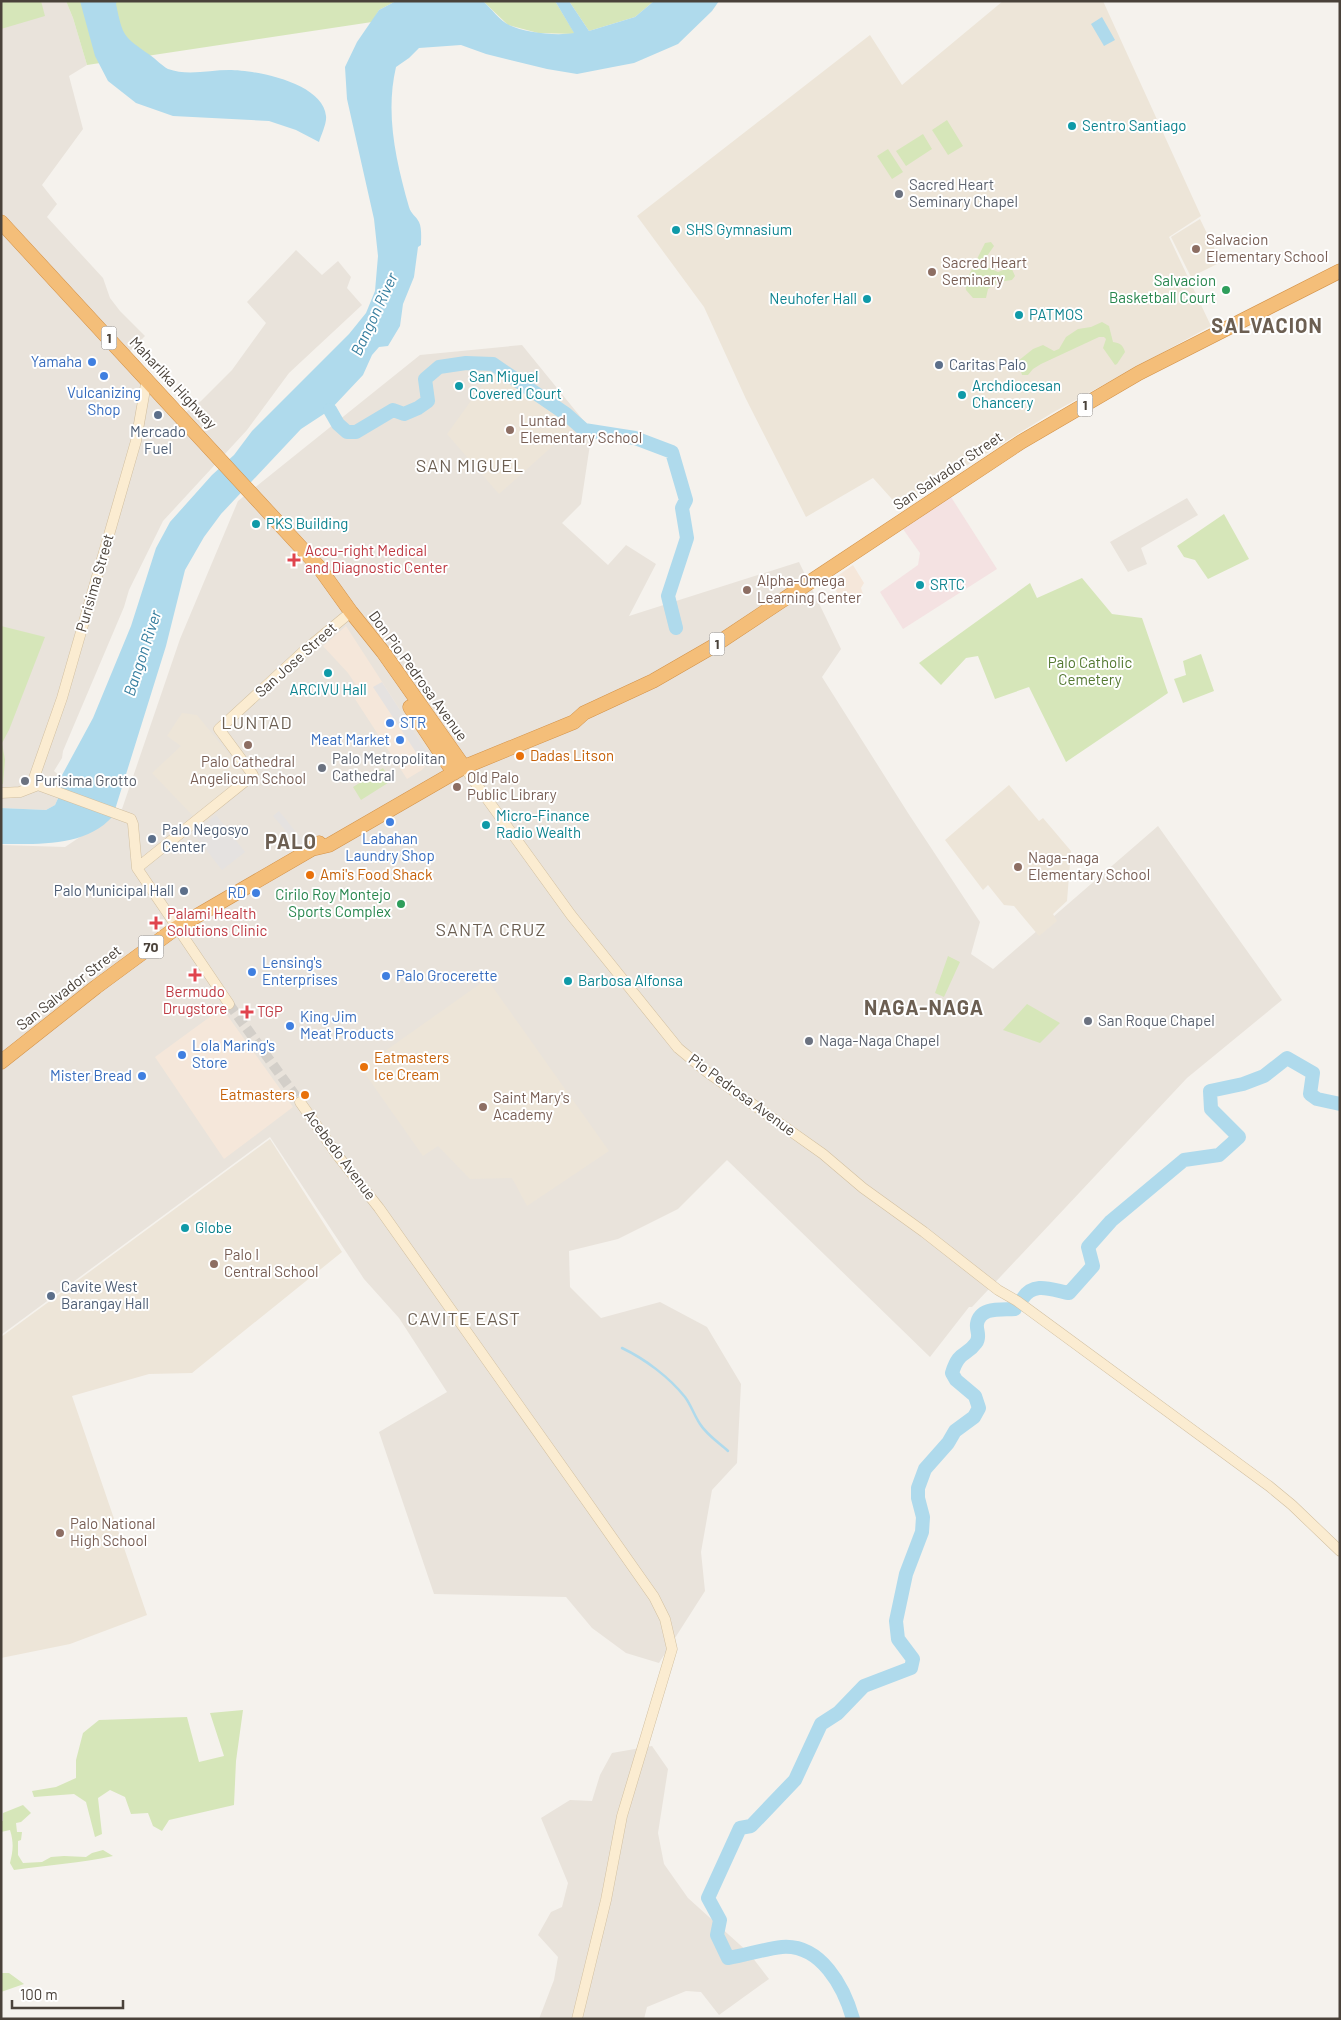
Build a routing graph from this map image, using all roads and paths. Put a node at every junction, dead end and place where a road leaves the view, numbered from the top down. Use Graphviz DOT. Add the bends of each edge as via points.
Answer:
graph roads {
  1 [pos="1,222"];
  2 [pos="1340,271"];
  3 [pos="147,378"];
  4 [pos="259,501"];
  5 [pos="351,612"];
  6 [pos="456,766"];
  7 [pos="38,785"];
  8 [pos="1,793"];
  9 [pos="137,868"];
  10 [pos="176,928"];
  11 [pos="229,1004"];
  12 [pos="1,1062"];
  13 [pos="300,1102"];
  14 [pos="1340,1551"];
  15 [pos="577,2019"];
  1 -- 3 [label="highway, Maharlika Highway / 1"];
  2 -- 6 [label="highway, San Salvador Street / 1" via="1139,372 1021,442 712,647 653,681 584,713 569,714"];
  3 -- 4 [label="highway, Maharlika Highway / 1"];
  3 -- 7 [label="main road, Purisima Street" via="136,441 62,698 34,778"];
  4 -- 5 [label="highway, Don Pio Pedrosa Avenue / 1" via="318,566"];
  5 -- 6 [label="highway, Don Pio Pedrosa Avenue / 1" via="376,657"];
  5 -- 9 [label="main road, San Jose Street" via="219,730 253,775"];
  6 -- 10 [label="highway, San Salvador Street / 70" via="329,845 312,849"];
  6 -- 14 [label="main road, Pio Pedrosa Avenue" via="678,1048 823,1154 998,1290 1268,1486"];
  7 -- 8 [label="main road" via="28,790"];
  7 -- 9 [label="main road" via="133,822"];
  9 -- 10 [label="main road"];
  10 -- 11 [label="main road"];
  10 -- 12 [label="highway, San Salvador Street / 70"];
  13 -- 15 [label="main road, Acebedo Avenue" via="379,1208 654,1598 665,1619 672,1649 622,1816 606,1900"];
}
